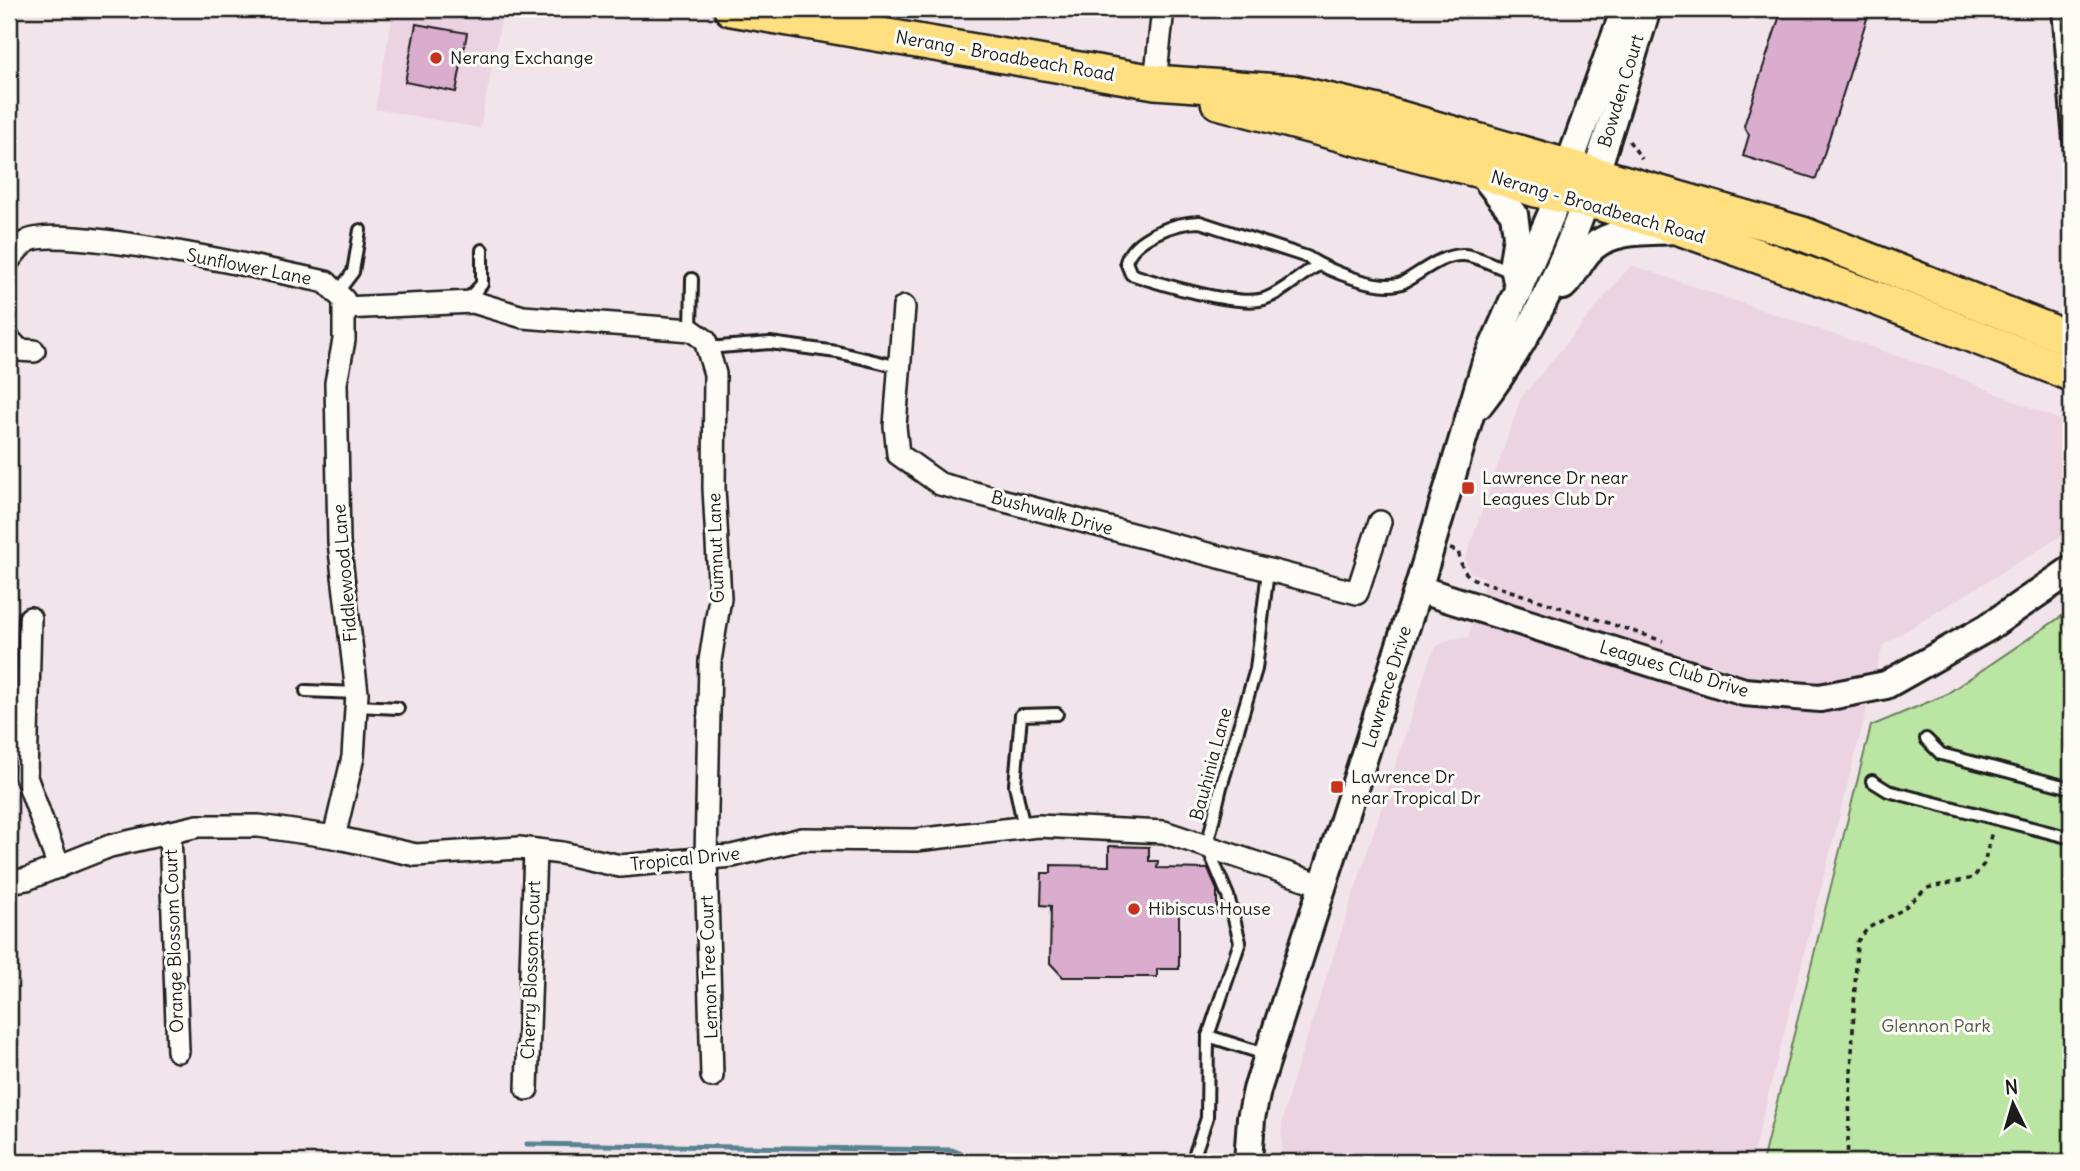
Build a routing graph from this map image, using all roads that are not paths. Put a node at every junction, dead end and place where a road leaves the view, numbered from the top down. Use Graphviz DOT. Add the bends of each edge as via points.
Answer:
graph roads {
  1 [pos="731,9"];
  2 [pos="1163,9"];
  3 [pos="1625,9"];
  4 [pos="1647,9"];
  5 [pos="2058,9"];
  6 [pos="1155,82"];
  7 [pos="2071,164"];
  8 [pos="1480,172"];
  9 [pos="1577,183"];
  10 [pos="1682,229"];
  11 [pos="360,230"];
  12 [pos="482,250"];
  13 [pos="9,260"];
  14 [pos="1320,265"];
  15 [pos="692,279"];
  16 [pos="1526,288"];
  17 [pos="341,300"];
  18 [pos="465,302"];
  19 [pos="904,307"];
  20 [pos="691,330"];
  21 [pos="9,339"];
  22 [pos="2071,339"];
  23 [pos="707,348"];
  24 [pos="34,351"];
  25 [pos="899,367"];
  26 [pos="2071,374"];
  27 [pos="1380,523"];
  28 [pos="2071,570"];
  29 [pos="1268,571"];
  30 [pos="1418,589"];
  31 [pos="30,618"];
  32 [pos="306,691"];
  33 [pos="357,699"];
  34 [pos="398,708"];
  35 [pos="1057,714"];
  36 [pos="1926,739"];
  37 [pos="1872,781"];
  38 [pos="2071,788"];
  39 [pos="1024,828"];
  40 [pos="170,832"];
  41 [pos="334,837"];
  42 [pos="2071,838"];
  43 [pos="1207,846"];
  44 [pos="535,850"];
  45 [pos="706,858"];
  46 [pos="59,867"];
  47 [pos="9,882"];
  48 [pos="1322,885"];
  49 [pos="1208,1036"];
  50 [pos="178,1051"];
  51 [pos="1268,1055"];
  52 [pos="712,1076"];
  53 [pos="527,1089"];
  54 [pos="1188,1162"];
  55 [pos="1248,1162"];
  1 -- 6 [label="main road, Nerang - Broadbeach Road"];
  2 -- 6 [label="street"];
  3 -- 9 [label="street, Bowden Court"];
  4 -- 9 [label="street, Bowden Court"];
  5 -- 7 [label="lane"];
  6 -- 8 [label="main road, Nerang - Broadbeach Road"];
  6 -- 9 [label="main road, Nerang - Broadbeach Road" via="1293,92 1383,113"];
  8 -- 9 [label="main road, Nerang - Broadbeach Road"];
  8 -- 16 [label="street" via="1514,214 1513,262"];
  9 -- 10 [label="main road, Nerang - Broadbeach Road"];
  9 -- 16 [label="street, Lawrence Drive"];
  9 -- 22 [label="main road, Nerang - Broadbeach Road" via="1803,234"];
  10 -- 16 [label="street" via="1616,234 1594,246 1567,282"];
  10 -- 26 [label="main road, Nerang - Broadbeach Road"];
  11 -- 17 [label="lane" via="353,272"];
  12 -- 18 [label="lane" via="482,284"];
  13 -- 17 [label="street, Sunflower Lane" via="28,240 57,237 143,246 326,282"];
  14 -- 14 [label="lane" via="1276,294 1238,301 1140,278 1131,274 1126,262 1133,248 1173,226 1200,222"];
  14 -- 16 [label="lane" via="1380,286 1396,285 1445,258 1466,254"];
  15 -- 20 [label="lane"];
  16 -- 30 [label="street, Lawrence Drive" via="1501,376 1471,414"];
  17 -- 18 [label="street, Sunflower Lane"];
  17 -- 33 [label="street, Fiddlewood Lane" via="344,341 336,383 339,542"];
  18 -- 20 [label="street, Sunflower Lane" via="523,317"];
  19 -- 25 [label="street, Bushwalk Drive"];
  20 -- 23 [label="street, Gumnut Lane" via="705,340"];
  21 -- 24 [label="street" via="19,350"];
  23 -- 25 [label="lane" via="770,343"];
  23 -- 45 [label="street, Gumnut Lane" via="715,374 714,488 720,598 710,661"];
  25 -- 29 [label="street, Bushwalk Drive" via="898,454 940,484"];
  27 -- 29 [label="street, Bushwalk Drive" via="1357,593"];
  28 -- 30 [label="street, Leagues Club Drive" via="1987,628 1886,685 1820,698 1744,692"];
  29 -- 43 [label="lane, Bauhinia Lane" via="1256,669"];
  30 -- 48 [label="street, Lawrence Drive"];
  31 -- 46 [label="street" via="26,777"];
  32 -- 33 [label="lane"];
  33 -- 34 [label="lane"];
  33 -- 41 [label="street, Fiddlewood Lane" via="353,757"];
  35 -- 39 [label="lane" via="1021,715 1015,785"];
  36 -- 38 [label="lane" via="1941,754"];
  37 -- 42 [label="lane" via="1888,791"];
  39 -- 43 [label="street, Tropical Drive" via="1164,832"];
  39 -- 45 [label="street, Tropical Drive" via="916,840 802,839"];
  40 -- 41 [label="street, Tropical Drive" via="198,826 259,826"];
  40 -- 46 [label="street, Tropical Drive" via="110,846"];
  40 -- 50 [label="street, Orange Blossom Court"];
  41 -- 44 [label="street, Tropical Drive" via="416,855"];
  43 -- 48 [label="street, Tropical Drive"];
  43 -- 49 [label="lane, Bauhinia Lane" via="1228,896 1240,942"];
  44 -- 45 [label="street, Tropical Drive" via="620,866"];
  44 -- 53 [label="street, Cherry Blossom Court"];
  45 -- 52 [label="street, Lemon Tree Court"];
  46 -- 47 [label="street, Tropical Drive"];
  48 -- 51 [label="street, Lawrence Drive"];
  49 -- 51 [label="lane"];
  49 -- 54 [label="lane, Bauhinia Lane" via="1207,1118"];
  51 -- 55 [label="street, Lawrence Drive" via="1251,1118"];
}
